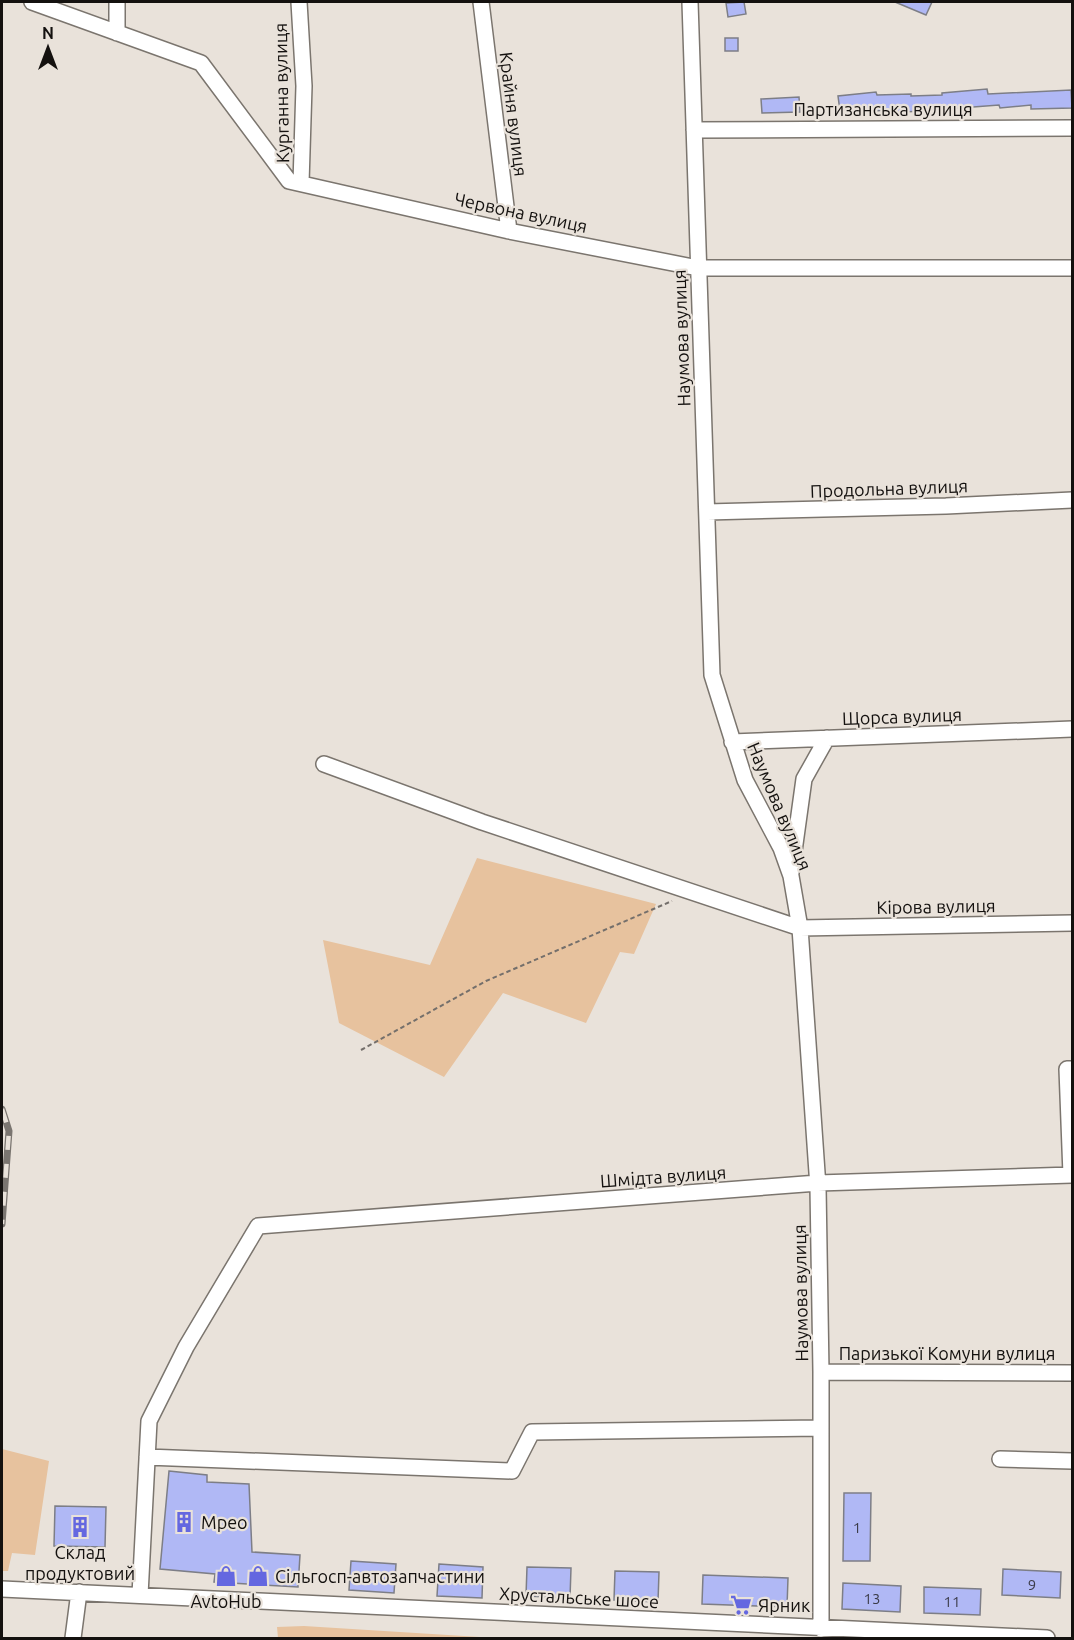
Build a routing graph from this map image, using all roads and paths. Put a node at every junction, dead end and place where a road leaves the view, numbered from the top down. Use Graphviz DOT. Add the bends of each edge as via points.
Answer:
graph roads {
  1 [pos="32,2"];
  2 [pos="117,2"];
  3 [pos="299,2"];
  4 [pos="481,2"];
  5 [pos="690,2"];
  6 [pos="117,33"];
  7 [pos="1072,128"];
  8 [pos="694,130"];
  9 [pos="301,183"];
  10 [pos="509,231"];
  11 [pos="698,268"];
  12 [pos="1072,268"];
  13 [pos="1072,500"];
  14 [pos="707,512"];
  15 [pos="1072,729"];
  16 [pos="827,738"];
  17 [pos="732,742"];
  18 [pos="324,764"];
  19 [pos="791,876"];
  20 [pos="672,902"];
  21 [pos="1072,923"];
  22 [pos="800,928"];
  23 [pos="361,1050"];
  24 [pos="1072,1069"];
  25 [pos="1072,1175"];
  26 [pos="818,1183"];
  27 [pos="821,1372"];
  28 [pos="1072,1372"];
  29 [pos="821,1428"];
  30 [pos="147,1457"];
  31 [pos="1000,1459"];
  32 [pos="1072,1461"];
  33 [pos="2,1589"];
  34 [pos="79,1592"];
  35 [pos="140,1595"];
  36 [pos="821,1629"];
  37 [pos="73,1638"];
  38 [pos="1047,1638"];
  1 -- 6 [label="street, Червона вулиця"];
  2 -- 6 [label="street"];
  3 -- 9 [label="street, Курганна вулиця" via="304,86"];
  4 -- 10 [label="street, Крайня вулиця"];
  5 -- 8 [label="street, Наумова вулиця"];
  6 -- 9 [label="street, Червона вулиця" via="201,63 289,181"];
  7 -- 8 [label="street, Партизанська вулиця"];
  8 -- 11 [label="street, Наумова вулиця"];
  9 -- 10 [label="street, Червона вулиця"];
  10 -- 11 [label="street, Червона вулиця"];
  11 -- 12 [label="street, Червона вулиця"];
  11 -- 14 [label="street, Наумова вулиця"];
  13 -- 14 [label="street, Продольна вулиця"];
  14 -- 17 [label="street, Наумова вулиця" via="712,675"];
  15 -- 16 [label="street, Щорса вулиця"];
  16 -- 17 [label="street, Щорса вулиця"];
  16 -- 19 [label="street" via="804,779"];
  17 -- 19 [label="street, Наумова вулиця"];
  18 -- 22 [label="street, Кірова вулиця" via="482,822"];
  19 -- 22 [label="street, Наумова вулиця"];
  20 -- 23 [label="path" via="486,981"];
  21 -- 22 [label="street, Кірова вулиця"];
  22 -- 26 [label="street, Наумова вулиця"];
  24 -- 25 [label="street" via="1067,1069"];
  25 -- 26 [label="street, Шмідта вулиця"];
  26 -- 27 [label="street, Наумова вулиця"];
  26 -- 30 [label="street, Шмідта вулиця" via="258,1226 186,1347 149,1421"];
  27 -- 28 [label="street, Паризької Комуни вулиця"];
  27 -- 29 [label="street, Наумова вулиця"];
  29 -- 30 [label="street" via="532,1432 512,1471"];
  29 -- 36 [label="street, Наумова вулиця"];
  30 -- 35 [label="street"];
  31 -- 32 [label="street"];
  33 -- 34 [label="street, Хрустальське шосе"];
  34 -- 35 [label="street, Хрустальське шосе"];
  34 -- 37 [label="street"];
  35 -- 36 [label="street, Хрустальське шосе"];
  36 -- 38 [label="street, Хрустальське шосе"];
}
